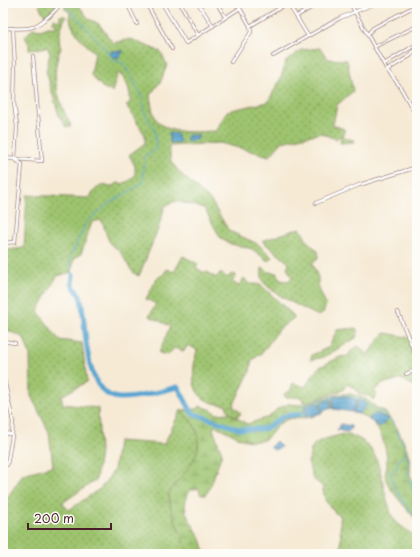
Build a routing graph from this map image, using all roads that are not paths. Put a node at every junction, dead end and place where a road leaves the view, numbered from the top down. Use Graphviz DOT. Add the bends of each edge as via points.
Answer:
graph roads {
  1 [pos="61,3"];
  2 [pos="127,3"];
  3 [pos="146,3"];
  4 [pos="162,3"];
  5 [pos="180,3"];
  6 [pos="198,3"];
  7 [pos="217,3"];
  8 [pos="243,3"];
  9 [pos="288,3"];
  10 [pos="319,3"];
  11 [pos="350,3"];
  12 [pos="376,3"];
  13 [pos="238,5"];
  14 [pos="417,5"];
  15 [pos="355,12"];
  16 [pos="297,16"];
  17 [pos="226,17"];
  18 [pos="137,24"];
  19 [pos="213,26"];
  20 [pos="250,26"];
  21 [pos="417,26"];
  22 [pos="3,28"];
  23 [pos="13,28"];
  24 [pos="198,35"];
  25 [pos="368,35"];
  26 [pos="308,36"];
  27 [pos="417,45"];
  28 [pos="374,47"];
  29 [pos="172,49"];
  30 [pos="33,56"];
  31 [pos="273,56"];
  32 [pos="231,62"];
  33 [pos="384,64"];
  34 [pos="387,70"];
  35 [pos="417,116"];
  36 [pos="4,159"];
  37 [pos="14,159"];
  38 [pos="417,167"];
  39 [pos="3,187"];
  40 [pos="316,203"];
  41 [pos="3,243"];
  42 [pos="398,312"];
  43 [pos="3,341"];
  44 [pos="16,343"];
  45 [pos="417,345"];
  46 [pos="412,347"];
  47 [pos="417,358"];
  48 [pos="417,369"];
  49 [pos="3,374"];
  50 [pos="406,374"];
  51 [pos="3,433"];
  52 [pos="12,435"];
  53 [pos="7,466"];
  1 -- 23 [label="street" via="54,13 33,27"];
  2 -- 18 [label="street"];
  3 -- 29 [label="street"];
  4 -- 24 [label="street" via="184,42 188,43"];
  5 -- 24 [label="street"];
  6 -- 19 [label="street"];
  7 -- 17 [label="street"];
  8 -- 13 [label="street"];
  9 -- 16 [label="street"];
  9 -- 20 [label="street"];
  10 -- 16 [label="street"];
  11 -- 15 [label="street"];
  12 -- 15 [label="street"];
  13 -- 17 [label="street"];
  13 -- 20 [label="street"];
  14 -- 25 [label="street" via="373,28"];
  15 -- 25 [label="street"];
  15 -- 26 [label="street"];
  16 -- 26 [label="street"];
  17 -- 19 [label="street"];
  19 -- 24 [label="street"];
  20 -- 32 [label="street" via="251,35"];
  21 -- 28 [label="street"];
  22 -- 23 [label="street"];
  23 -- 37 [label="street" via="16,66 14,103 17,126"];
  25 -- 28 [label="street"];
  26 -- 31 [label="street"];
  27 -- 33 [label="street"];
  27 -- 34 [label="street" via="410,56"];
  28 -- 33 [label="street"];
  30 -- 37 [label="street" via="42,161"];
  33 -- 34 [label="street"];
  34 -- 35 [label="street"];
  36 -- 37 [label="street"];
  36 -- 39 [label="street"];
  37 -- 41 [label="street" via="22,164 15,242"];
  38 -- 40 [label="street"];
  42 -- 46 [label="street"];
  43 -- 44 [label="street"];
  45 -- 46 [label="street"];
  46 -- 47 [label="street"];
  48 -- 50 [label="street"];
  49 -- 52 [label="street" via="13,422"];
  51 -- 52 [label="street"];
  52 -- 53 [label="street"];
}
